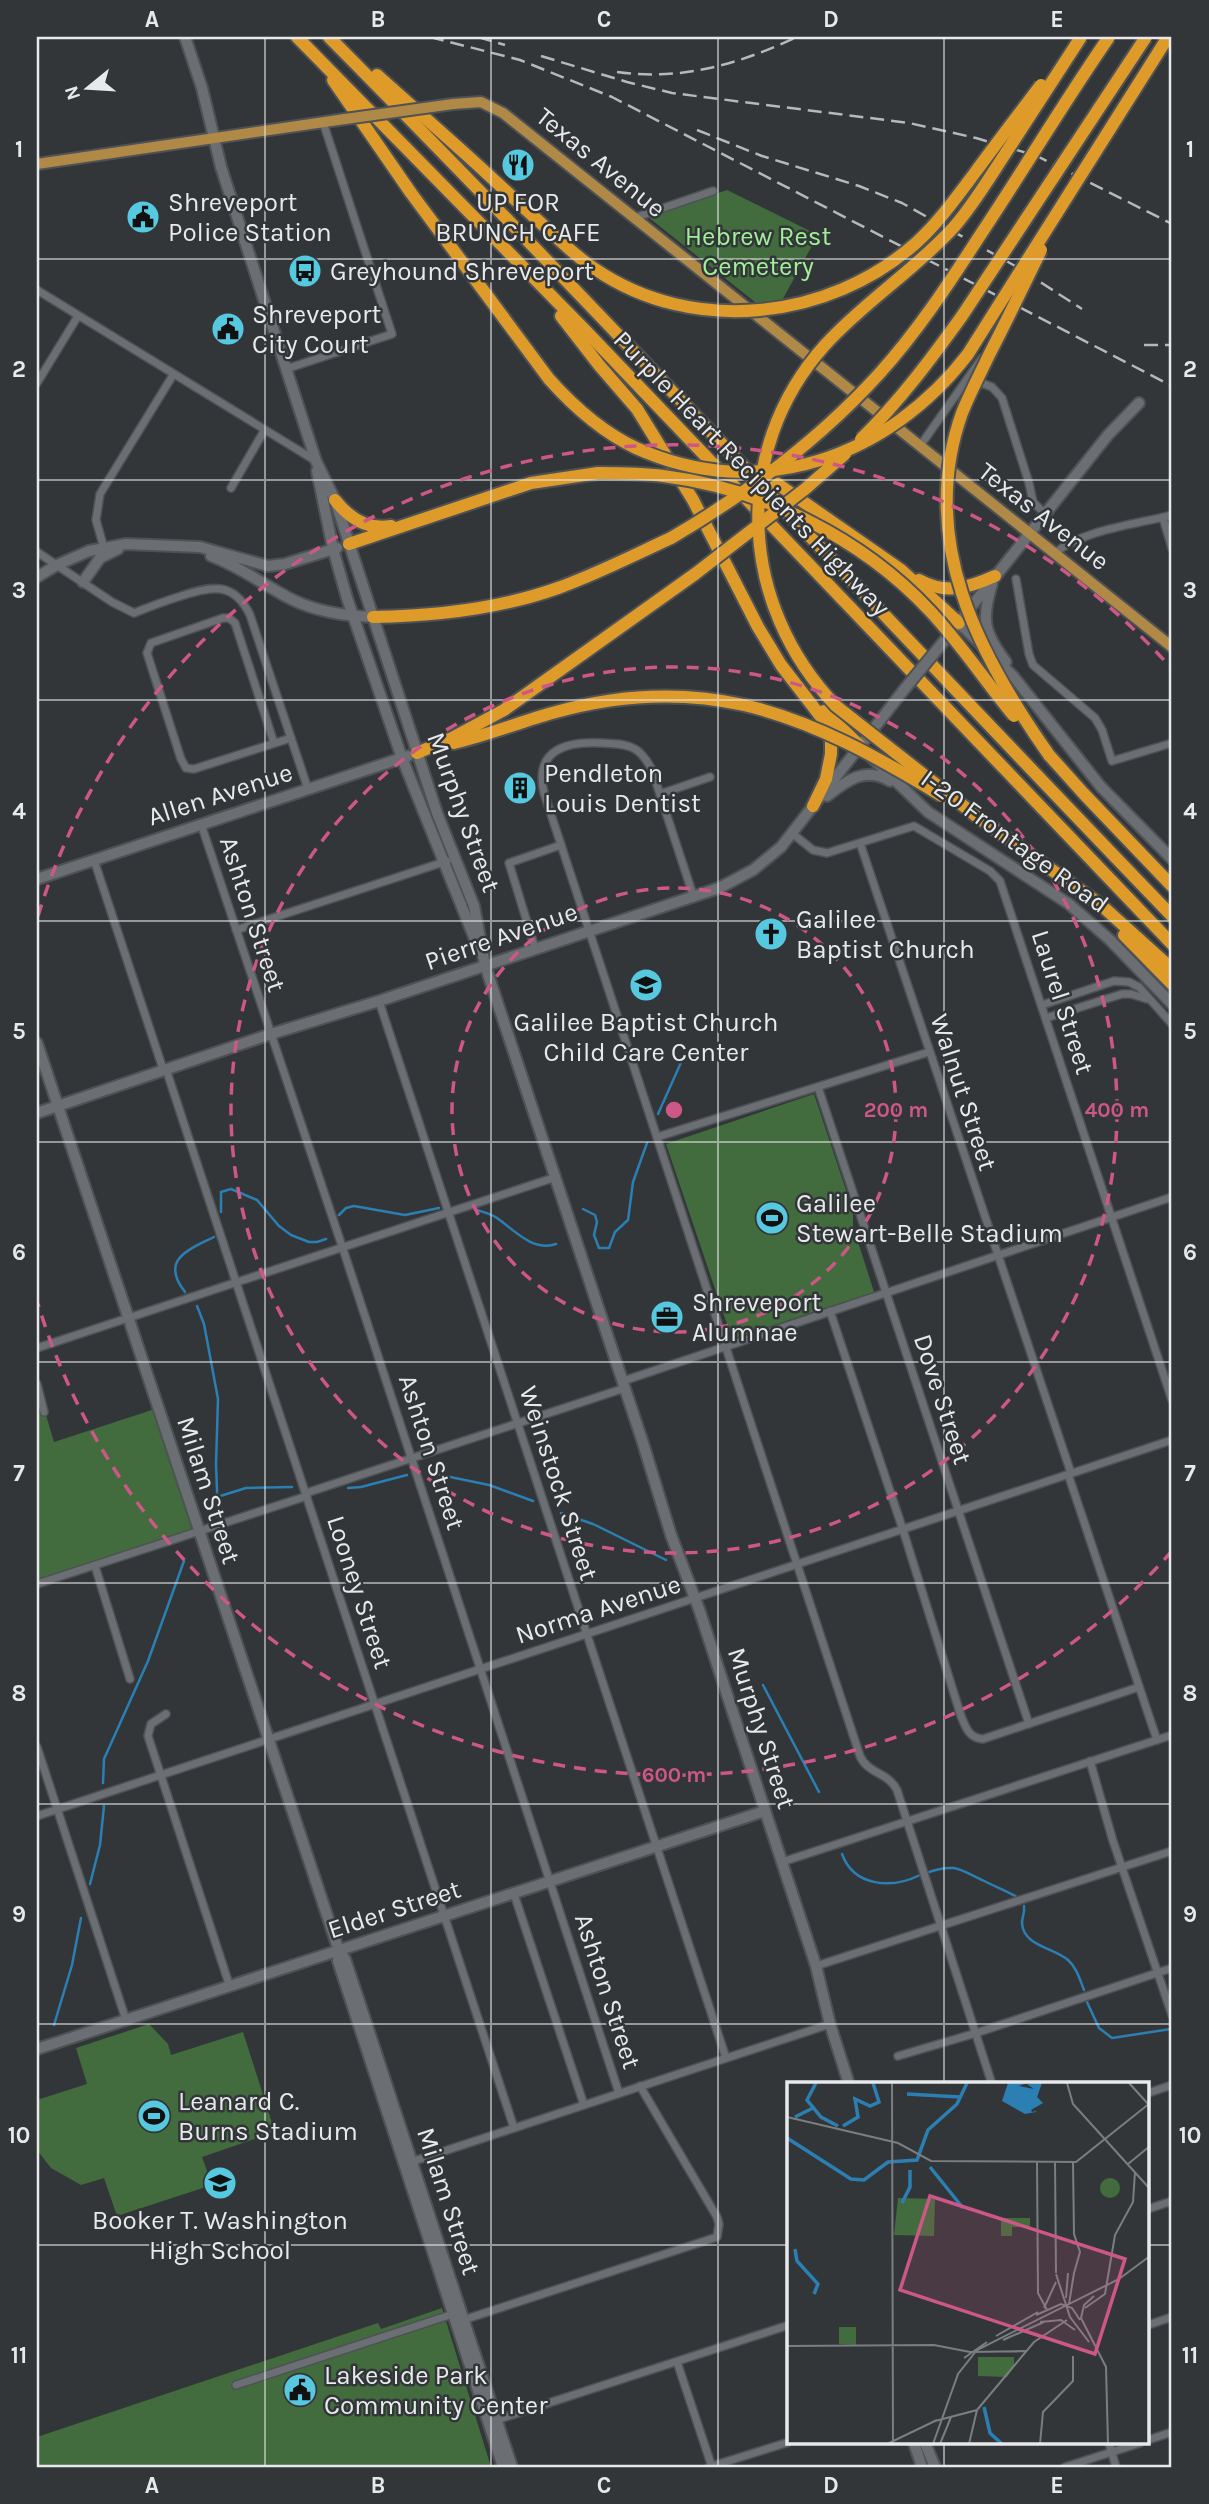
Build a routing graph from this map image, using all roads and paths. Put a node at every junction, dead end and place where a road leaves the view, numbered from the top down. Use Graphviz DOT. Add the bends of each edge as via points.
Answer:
graph roads {
  1 [pos="185,37"];
  2 [pos="297,37"];
  3 [pos="330,37"];
  4 [pos="1079,37"];
  5 [pos="1109,37"];
  6 [pos="1146,37"];
  7 [pos="1168,37"];
  8 [pos="315,54"];
  9 [pos="323,122"];
  10 [pos="214,137"];
  11 [pos="37,164"];
  12 [pos="713,191"];
  13 [pos="1066,200"];
  14 [pos="634,218"];
  15 [pos="532,276"];
  16 [pos="37,290"];
  17 [pos="78,316"];
  18 [pos="987,351"];
  19 [pos="286,369"];
  20 [pos="173,375"];
  21 [pos="968,378"];
  22 [pos="37,383"];
  23 [pos="1139,403"];
  24 [pos="264,431"];
  25 [pos="919,446"];
  26 [pos="725,449"];
  27 [pos="316,461"];
  28 [pos="231,488"];
  29 [pos="335,500"];
  30 [pos="1045,513"];
  31 [pos="1172,515"];
  32 [pos="1163,518"];
  33 [pos="409,524"];
  34 [pos="1029,533"];
  35 [pos="127,544"];
  36 [pos="349,544"];
  37 [pos="177,546"];
  38 [pos="104,548"];
  39 [pos="1172,548"];
  40 [pos="333,549"];
  41 [pos="37,552"];
  42 [pos="1055,553"];
  43 [pos="57,565"];
  44 [pos="901,570"];
  45 [pos="995,576"];
  46 [pos="37,577"];
  47 [pos="1016,579"];
  48 [pos="83,582"];
  49 [pos="354,616"];
  50 [pos="373,617"];
  51 [pos="959,623"];
  52 [pos="1172,647"];
  53 [pos="801,689"];
  54 [pos="1036,705"];
  55 [pos="291,738"];
  56 [pos="274,743"];
  57 [pos="1172,743"];
  58 [pos="859,746"];
  59 [pos="422,751"];
  60 [pos="1049,755"];
  61 [pos="402,758"];
  62 [pos="710,777"];
  63 [pos="308,789"];
  64 [pos="660,794"];
  65 [pos="920,805"];
  66 [pos="813,806"];
  67 [pos="975,815"];
  68 [pos="201,824"];
  69 [pos="793,834"];
  70 [pos="860,842"];
  71 [pos="561,845"];
  72 [pos="1172,859"];
  73 [pos="94,860"];
  74 [pos="449,860"];
  75 [pos="1054,872"];
  76 [pos="37,879"];
  77 [pos="1172,886"];
  78 [pos="694,898"];
  79 [pos="1172,916"];
  80 [pos="236,930"];
  81 [pos="590,930"];
  82 [pos="1172,943"];
  83 [pos="535,948"];
  84 [pos="485,965"];
  85 [pos="1172,969"];
  86 [pos="1172,984"];
  87 [pos="1148,999"];
  88 [pos="379,1001"];
  89 [pos="1172,1004"];
  90 [pos="1042,1005"];
  91 [pos="1046,1018"];
  92 [pos="1172,1024"];
  93 [pos="271,1034"];
  94 [pos="37,1043"];
  95 [pos="929,1052"];
  96 [pos="165,1069"];
  97 [pos="818,1087"];
  98 [pos="58,1107"];
  99 [pos="37,1113"];
  100 [pos="657,1137"];
  101 [pos="556,1177"];
  102 [pos="1172,1197"];
  103 [pos="448,1213"];
  104 [pos="1112,1218"];
  105 [pos="343,1249"];
  106 [pos="997,1256"];
  107 [pos="236,1282"];
  108 [pos="886,1293"];
  109 [pos="830,1311"];
  110 [pos="128,1317"];
  111 [pos="725,1346"];
  112 [pos="37,1348"];
  113 [pos="37,1384"];
  114 [pos="624,1384"];
  115 [pos="1172,1400"];
  116 [pos="44,1412"];
  117 [pos="517,1423"];
  118 [pos="1172,1440"];
  119 [pos="412,1458"];
  120 [pos="1070,1474"];
  121 [pos="306,1494"];
  122 [pos="958,1511"];
  123 [pos="903,1530"];
  124 [pos="200,1533"];
  125 [pos="797,1565"];
  126 [pos="95,1566"];
  127 [pos="37,1584"];
  128 [pos="695,1599"];
  129 [pos="588,1634"];
  130 [pos="481,1670"];
  131 [pos="130,1679"];
  132 [pos="1139,1687"];
  133 [pos="375,1704"];
  134 [pos="166,1714"];
  135 [pos="1029,1724"];
  136 [pos="1172,1735"];
  137 [pos="268,1740"];
  138 [pos="1157,1740"];
  139 [pos="37,1747"];
  140 [pos="1090,1761"];
  141 [pos="161,1775"];
  142 [pos="57,1809"];
  143 [pos="765,1811"];
  144 [pos="37,1815"];
  145 [pos="906,1820"];
  146 [pos="656,1847"];
  147 [pos="1172,1851"];
  148 [pos="782,1862"];
  149 [pos="1123,1867"];
  150 [pos="551,1881"];
  151 [pos="514,1894"];
  152 [pos="444,1916"];
  153 [pos="941,1926"];
  154 [pos="339,1951"];
  155 [pos="817,1966"];
  156 [pos="1172,1968"];
  157 [pos="1158,1972"];
  158 [pos="230,1986"];
  159 [pos="1172,2015"];
  160 [pos="126,2020"];
  161 [pos="830,2024"];
  162 [pos="976,2033"];
  163 [pos="37,2049"];
  164 [pos="898,2056"];
  165 [pos="726,2058"];
  166 [pos="848,2082"];
  167 [pos="991,2082"];
  168 [pos="1172,2085"];
  169 [pos="640,2087"];
  170 [pos="1150,2091"];
  171 [pos="619,2093"];
  172 [pos="584,2105"];
  173 [pos="514,2128"];
  174 [pos="408,2163"];
  175 [pos="1172,2201"];
  176 [pos="1150,2208"];
  177 [pos="1172,2317"];
  178 [pos="458,2318"];
  179 [pos="1150,2324"];
  180 [pos="787,2326"];
  181 [pos="677,2361"];
  182 [pos="236,2385"];
  183 [pos="492,2421"];
  184 [pos="1172,2432"];
  185 [pos="1150,2439"];
  186 [pos="787,2443"];
  187 [pos="914,2444"];
  188 [pos="925,2444"];
  189 [pos="1108,2444"];
  190 [pos="1137,2444"];
  191 [pos="1111,2452"];
  192 [pos="503,2467"];
  193 [pos="512,2467"];
  194 [pos="710,2467"];
  195 [pos="922,2467"];
  196 [pos="934,2467"];
  197 [pos="1065,2467"];
  198 [pos="1116,2467"];
  1 -- 10 [label="street, Murphy Street"];
  2 -- 8 [label="highway, Purple Heart Recipients Highway"];
  3 -- 4 [label="highway, bridge" via="569,249 612,280 698,309 748,311 800,304 842,290 888,265 918,241"];
  3 -- 26 [label="highway, Purple Heart Recipients Highway"];
  4 -- 67 [label="highway, bridge" via="972,206 938,244 857,314 808,365 782,410 759,489 764,577 780,627 800,662 836,706"];
  5 -- 50 [label="highway, bridge" via="935,304 880,373 796,453 725,506 671,538 557,588 439,613"];
  6 -- 59 [label="highway, bridge" via="962,316 891,408 826,471 695,573 505,710"];
  7 -- 13 [label="highway, bridge"];
  8 -- 13 [label="highway, bridge" via="549,379 590,419 624,442 692,466 729,470 794,467 851,450 921,406 968,354"];
  8 -- 15 [label="highway, Purple Heart Recipients Highway"];
  9 -- 10 [label="main road, Texas Avenue"];
  9 -- 14 [label="main road, Texas Avenue, bridge" via="481,102 496,108"];
  9 -- 19 [label="street" via="392,334"];
  10 -- 11 [label="main road, Texas Avenue"];
  10 -- 19 [label="street, Murphy Street"];
  12 -- 14 [label="street"];
  13 -- 60 [label="highway, bridge" via="963,412 951,456 947,506 952,559 971,619 1004,687"];
  14 -- 25 [label="main road, Texas Avenue"];
  15 -- 53 [label="highway" via="637,410 694,500 758,628"];
  15 -- 82 [label="highway, Purple Heart Recipients Highway"];
  16 -- 17 [label="street"];
  17 -- 20 [label="street"];
  17 -- 22 [label="street"];
  18 -- 21 [label="street"];
  19 -- 27 [label="street, Murphy Street"];
  20 -- 24 [label="street"];
  20 -- 38 [label="street" via="100,494 96,520"];
  21 -- 25 [label="street"];
  21 -- 30 [label="street" via="992,387 1002,398 1033,502"];
  23 -- 30 [label="street, Pierre Avenue"];
  24 -- 27 [label="street"];
  24 -- 28 [label="street"];
  25 -- 34 [label="main road, Texas Avenue"];
  26 -- 44 [label="highway"];
  26 -- 79 [label="highway, Purple Heart Recipients Highway"];
  27 -- 29 [label="street, Murphy Street"];
  27 -- 40 [label="street, Murphy Street"];
  29 -- 33 [label="highway" via="357,521 369,525"];
  29 -- 36 [label="street, Murphy Street"];
  30 -- 34 [label="street, Pierre Avenue"];
  31 -- 32 [label="street"];
  32 -- 39 [label="street"];
  32 -- 42 [label="street" via="1095,535"];
  33 -- 36 [label="highway"];
  33 -- 60 [label="highway, bridge" via="531,483 598,472 662,476 719,486 764,501 881,566 930,611"];
  34 -- 42 [label="main road, Texas Avenue"];
  34 -- 45 [label="street, Pierre Avenue"];
  35 -- 37 [label="street"];
  35 -- 38 [label="street"];
  35 -- 48 [label="street" via="100,558"];
  36 -- 40 [label="street"];
  36 -- 50 [label="street, Murphy Street"];
  37 -- 40 [label="street" via="200,547 268,566"];
  37 -- 49 [label="street" via="222,560 305,605"];
  38 -- 43 [label="street"];
  40 -- 49 [label="street, Murphy Street"];
  41 -- 43 [label="street"];
  42 -- 52 [label="main road, Texas Avenue"];
  43 -- 46 [label="street"];
  43 -- 48 [label="street"];
  44 -- 45 [label="highway" via="945,590"];
  44 -- 51 [label="highway"];
  45 -- 51 [label="street, Pierre Avenue"];
  45 -- 54 [label="street" via="985,608 987,630"];
  47 -- 57 [label="street" via="1033,665 1095,718 1112,761"];
  48 -- 55 [label="street" via="134,613 205,588 237,596 250,615"];
  49 -- 50 [label="street"];
  49 -- 61 [label="street, Murphy Street"];
  50 -- 59 [label="street, Murphy Street"];
  51 -- 54 [label="street"];
  51 -- 58 [label="street, Pierre Avenue, bridge"];
  53 -- 58 [label="highway"];
  53 -- 66 [label="highway" via="820,714 831,741 829,767"];
  54 -- 72 [label="street" via="1101,787"];
  55 -- 56 [label="street"];
  55 -- 63 [label="street"];
  56 -- 56 [label="street" via="187,768 147,653 151,643 223,618 232,619"];
  58 -- 65 [label="street, I-20 Frontage Road"];
  58 -- 66 [label="street, Pierre Avenue"];
  59 -- 61 [label="street, Allen Avenue"];
  59 -- 67 [label="highway, bridge" via="569,708 617,699 712,698 785,716 829,734"];
  59 -- 74 [label="street, Murphy Street"];
  60 -- 77 [label="highway"];
  61 -- 63 [label="street, Allen Avenue"];
  61 -- 74 [label="street, Murphy Street"];
  62 -- 64 [label="street"];
  63 -- 68 [label="street, Allen Avenue"];
  64 -- 71 [label="street" via="652,770 638,751 623,745 570,743 555,752 542,775"];
  64 -- 78 [label="street"];
  65 -- 66 [label="street" via="888,780 866,774 848,780"];
  65 -- 89 [label="street, I-20 Frontage Road" via="1069,904"];
  66 -- 69 [label="street, Pierre Avenue"];
  67 -- 75 [label="highway"];
  68 -- 73 [label="street, Allen Avenue"];
  68 -- 80 [label="street, Ashton Street"];
  69 -- 70 [label="street, Laurel Street" via="822,853"];
  69 -- 78 [label="street, Pierre Avenue" via="753,870"];
  70 -- 90 [label="street, Laurel Street" via="914,826 996,876"];
  70 -- 95 [label="street, Walnut Street"];
  71 -- 81 [label="street"];
  71 -- 83 [label="street, Murphy Street" via="509,863"];
  73 -- 76 [label="street, Allen Avenue"];
  73 -- 96 [label="street, Looney Street"];
  74 -- 80 [label="street"];
  74 -- 84 [label="street, Murphy Street"];
  75 -- 85 [label="highway" via="1101,905"];
  75 -- 86 [label="highway"];
  78 -- 81 [label="street, Pierre Avenue"];
  80 -- 93 [label="street, Ashton Street"];
  81 -- 83 [label="street, Pierre Avenue"];
  81 -- 100 [label="street"];
  83 -- 84 [label="street, Pierre Avenue"];
  84 -- 88 [label="street, Pierre Avenue"];
  84 -- 101 [label="street, Murphy Street"];
  87 -- 90 [label="street" via="1139,987 1119,980"];
  87 -- 91 [label="street" via="1122,994"];
  87 -- 92 [label="street"];
  88 -- 93 [label="street, Pierre Avenue"];
  88 -- 103 [label="street, Weinstock Street"];
  90 -- 91 [label="street, Laurel Street"];
  91 -- 104 [label="street, Laurel Street"];
  93 -- 96 [label="street, Pierre Avenue"];
  93 -- 105 [label="street, Ashton Street"];
  94 -- 98 [label="street, Milam Street"];
  95 -- 97 [label="street"];
  95 -- 106 [label="street, Walnut Street"];
  96 -- 98 [label="street, Pierre Avenue"];
  96 -- 107 [label="street, Looney Street"];
  97 -- 100 [label="street"];
  97 -- 108 [label="street, Dove Street"];
  98 -- 99 [label="street, Pierre Avenue"];
  98 -- 110 [label="street, Milam Street"];
  100 -- 111 [label="street"];
  101 -- 103 [label="street"];
  101 -- 114 [label="street, Murphy Street"];
  102 -- 104 [label="street"];
  103 -- 105 [label="street"];
  103 -- 117 [label="street, Weinstock Street"];
  104 -- 106 [label="street"];
  104 -- 115 [label="street, Laurel Street"];
  105 -- 107 [label="street"];
  105 -- 119 [label="street, Ashton Street"];
  106 -- 108 [label="street"];
  106 -- 120 [label="street, Walnut Street"];
  107 -- 110 [label="street"];
  107 -- 121 [label="street, Looney Street"];
  108 -- 109 [label="street"];
  108 -- 122 [label="street, Dove Street"];
  109 -- 111 [label="street"];
  109 -- 123 [label="street"];
  110 -- 112 [label="street"];
  110 -- 124 [label="street, Milam Street"];
  111 -- 114 [label="street"];
  111 -- 125 [label="street"];
  113 -- 116 [label="street"];
  114 -- 117 [label="street"];
  114 -- 128 [label="street, Murphy Street"];
  117 -- 119 [label="street"];
  117 -- 129 [label="street, Weinstock Street"];
  118 -- 120 [label="street, Norma Avenue"];
  119 -- 121 [label="street"];
  119 -- 130 [label="street, Ashton Street"];
  120 -- 122 [label="street, Norma Avenue"];
  120 -- 132 [label="street, Walnut Street"];
  121 -- 124 [label="street"];
  121 -- 133 [label="street, Looney Street"];
  122 -- 123 [label="street, Norma Avenue"];
  122 -- 135 [label="street, Dove Street"];
  123 -- 125 [label="street, Norma Avenue"];
  123 -- 135 [label="street" via="969,1734 983,1739"];
  124 -- 126 [label="street"];
  124 -- 137 [label="street, Milam Street"];
  125 -- 128 [label="street, Norma Avenue"];
  125 -- 145 [label="street" via="860,1756 867,1767 890,1779"];
  126 -- 127 [label="street"];
  126 -- 131 [label="street"];
  128 -- 129 [label="street, Norma Avenue"];
  128 -- 143 [label="street, Murphy Street"];
  129 -- 130 [label="street, Norma Avenue"];
  129 -- 146 [label="street, Weinstock Street"];
  130 -- 133 [label="street, Norma Avenue"];
  130 -- 150 [label="street, Ashton Street"];
  132 -- 135 [label="street"];
  132 -- 138 [label="street, Walnut Street"];
  133 -- 137 [label="street, Norma Avenue"];
  133 -- 152 [label="street, Looney Street"];
  134 -- 141 [label="street" via="148,1730"];
  136 -- 138 [label="street"];
  137 -- 141 [label="street, Norma Avenue"];
  137 -- 154 [label="street, Milam Street"];
  138 -- 140 [label="street"];
  139 -- 142 [label="street"];
  140 -- 145 [label="street"];
  140 -- 149 [label="street"];
  141 -- 142 [label="street, Norma Avenue"];
  141 -- 158 [label="street"];
  142 -- 144 [label="street, Norma Avenue"];
  142 -- 160 [label="street"];
  143 -- 146 [label="street, Elder Street"];
  143 -- 148 [label="street, Murphy Street"];
  145 -- 148 [label="street"];
  145 -- 153 [label="street"];
  146 -- 150 [label="street, Elder Street"];
  146 -- 165 [label="street, Weinstock Street"];
  147 -- 149 [label="street"];
  148 -- 155 [label="street, Murphy Street"];
  149 -- 153 [label="street"];
  149 -- 157 [label="street"];
  150 -- 151 [label="street, Elder Street"];
  150 -- 171 [label="street, Ashton Street"];
  151 -- 152 [label="street, Elder Street"];
  151 -- 172 [label="street"];
  152 -- 154 [label="street, Elder Street"];
  152 -- 173 [label="street, Looney Street"];
  153 -- 155 [label="street"];
  153 -- 162 [label="street"];
  154 -- 158 [label="street, Elder Street"];
  154 -- 174 [label="street, Milam Street"];
  155 -- 161 [label="street, Murphy Street"];
  156 -- 157 [label="street"];
  157 -- 159 [label="street"];
  157 -- 162 [label="street"];
  158 -- 160 [label="street, Elder Street"];
  160 -- 163 [label="street, Elder Street"];
  161 -- 165 [label="street"];
  161 -- 166 [label="street, Murphy Street"];
  162 -- 164 [label="street"];
  162 -- 167 [label="street"];
  165 -- 169 [label="street"];
  168 -- 170 [label="street"];
  169 -- 171 [label="street"];
  169 -- 178 [label="street" via="717,2217 717,2237"];
  171 -- 172 [label="street"];
  172 -- 173 [label="street"];
  173 -- 174 [label="street"];
  174 -- 178 [label="street, Milam Street"];
  175 -- 176 [label="street"];
  177 -- 179 [label="street"];
  178 -- 182 [label="street"];
  178 -- 183 [label="street, Milam Street"];
  180 -- 181 [label="street"];
  181 -- 183 [label="street"];
  181 -- 194 [label="street"];
  183 -- 192 [label="street, Milam Street"];
  183 -- 193 [label="street, Milam Street"];
  184 -- 185 [label="street"];
  186 -- 194 [label="street"];
  187 -- 195 [label="street"];
  188 -- 196 [label="street"];
  189 -- 191 [label="street"];
  190 -- 191 [label="street"];
  191 -- 197 [label="street"];
  191 -- 198 [label="street"];
}
